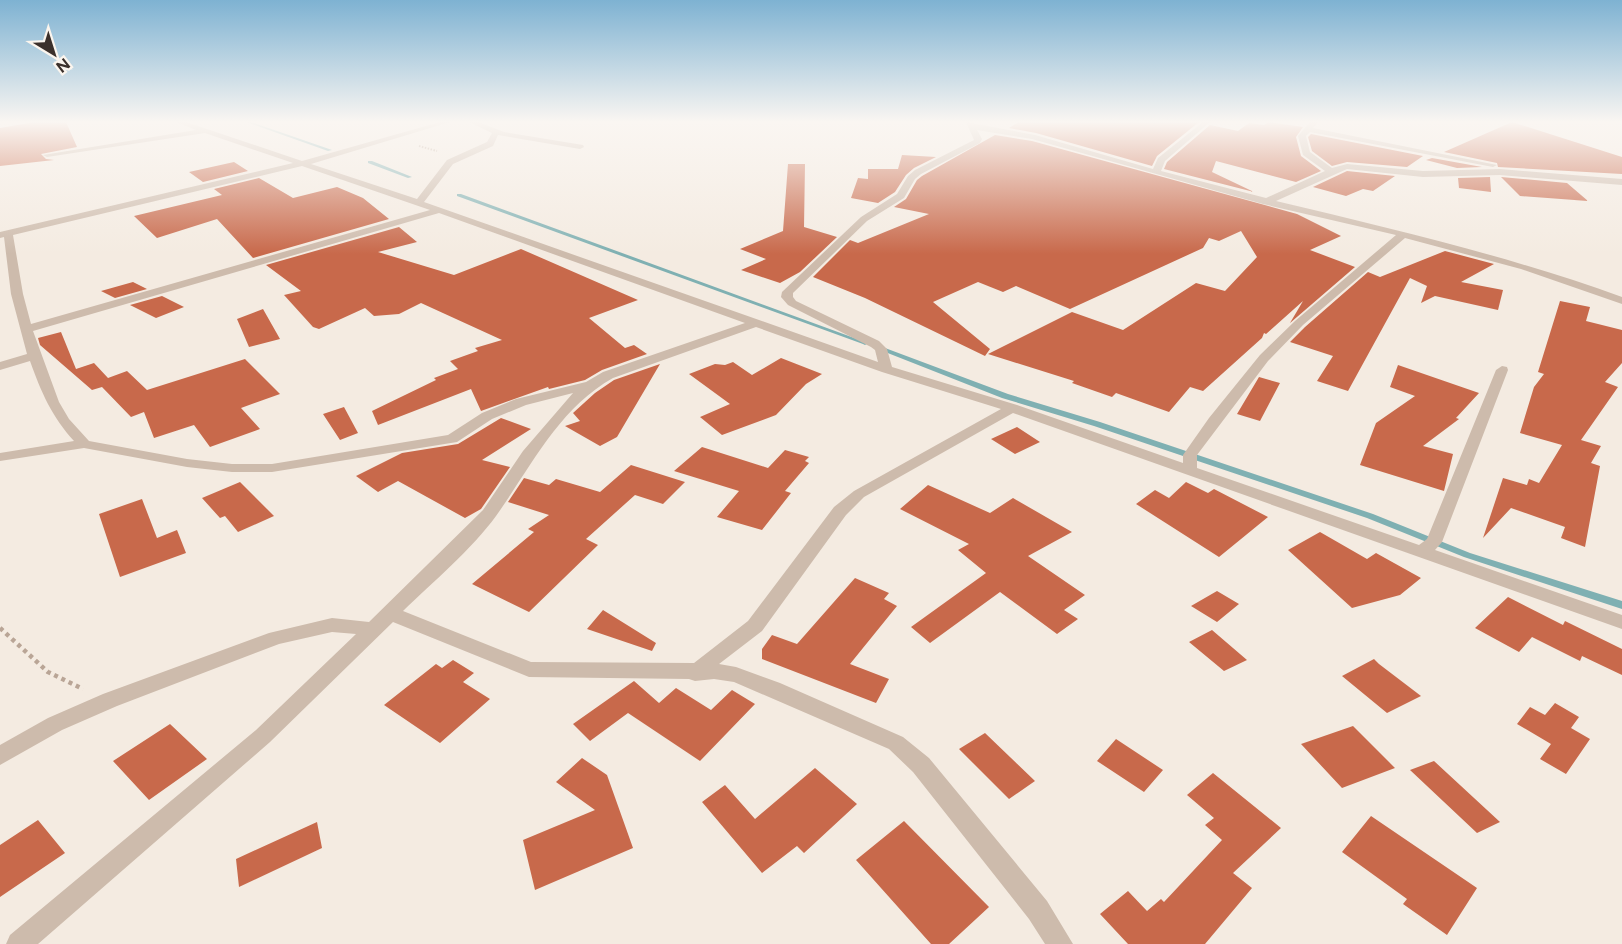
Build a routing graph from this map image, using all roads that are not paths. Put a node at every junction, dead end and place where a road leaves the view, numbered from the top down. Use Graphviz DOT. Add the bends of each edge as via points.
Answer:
graph roads {
  1 [pos="291,166"];
  2 [pos="312,166"];
  3 [pos="446,166"];
  4 [pos="929,166"];
  5 [pos="1135,166"];
  6 [pos="1158,166"];
  7 [pos="1324,166"];
  8 [pos="1355,166"];
  9 [pos="1355,166"];
  10 [pos="1501,166"];
  11 [pos="1331,171"];
  12 [pos="1156,172"];
  13 [pos="1543,175"];
  14 [pos="1622,182"];
  15 [pos="1266,202"];
  16 [pos="418,204"];
  17 [pos="439,210"];
  18 [pos="4,234"];
  19 [pos="1402,235"];
  20 [pos="1622,301"];
  21 [pos="759,322"];
  22 [pos="27,329"];
  23 [pos="34,356"];
  24 [pos="0,366"];
  25 [pos="886,369"];
  26 [pos="1502,370"];
  27 [pos="592,384"];
  28 [pos="1012,408"];
  29 [pos="84,444"];
  30 [pos="0,457"];
  31 [pos="1190,471"];
  32 [pos="1421,552"];
  33 [pos="389,613"];
  34 [pos="1622,622"];
  35 [pos="371,630"];
  36 [pos="695,673"];
  37 [pos="0,756"];
  38 [pos="19,944"];
  39 [pos="1060,944"];
  1 -- 18 [label="street"];
  2 -- 16 [label="street"];
  3 -- 16 [label="street"];
  4 -- 25 [label="street" via="911,178 901,196 864,219 788,292 792,303 875,344 881,349"];
  5 -- 12 [label="street"];
  6 -- 12 [label="street"];
  7 -- 11 [label="street"];
  8 -- 11 [label="street"];
  9 -- 13 [label="street" via="1423,174 1488,171"];
  10 -- 13 [label="street"];
  11 -- 15 [label="street"];
  12 -- 15 [label="street"];
  13 -- 14 [label="street"];
  15 -- 19 [label="street"];
  16 -- 17 [label="street"];
  17 -- 21 [label="street"];
  17 -- 22 [label="street"];
  18 -- 22 [label="street"];
  19 -- 20 [label="street" via="1547,274"];
  19 -- 31 [label="street" via="1264,358 1190,455"];
  21 -- 25 [label="street"];
  21 -- 27 [label="street"];
  22 -- 23 [label="street"];
  23 -- 24 [label="street"];
  23 -- 29 [label="street" via="52,402"];
  25 -- 28 [label="street"];
  26 -- 32 [label="street" via="1434,542"];
  27 -- 29 [label="street" via="521,402 487,416 452,439 272,468 187,463"];
  27 -- 33 [label="street" via="575,398 528,454 489,514"];
  28 -- 31 [label="street"];
  28 -- 36 [label="street" via="859,494 840,511 755,626"];
  29 -- 30 [label="street"];
  31 -- 32 [label="street"];
  32 -- 34 [label="street"];
  33 -- 35 [label="street"];
  33 -- 36 [label="street" via="529,669"];
  35 -- 37 [label="street" via="332,625 276,638 110,700 55,724"];
  35 -- 38 [label="street" via="263,736"];
  36 -- 39 [label="street" via="736,675 896,742 921,765 1038,910"];
}
